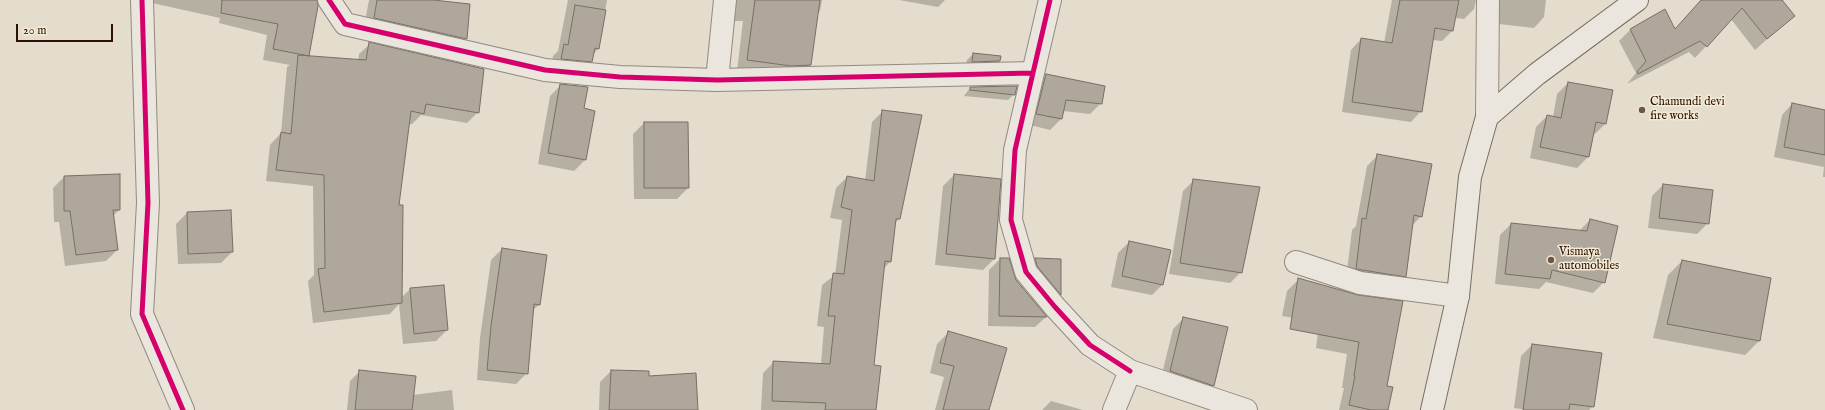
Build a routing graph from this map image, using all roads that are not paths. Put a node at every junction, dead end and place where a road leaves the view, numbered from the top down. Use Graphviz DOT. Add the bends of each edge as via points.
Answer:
graph roads {
  1 [pos="142,0"];
  2 [pos="329,0"];
  3 [pos="725,0"];
  4 [pos="1050,0"];
  5 [pos="1488,0"];
  6 [pos="1637,0"];
  7 [pos="1034,73"];
  8 [pos="717,80"];
  9 [pos="1487,117"];
  10 [pos="1296,262"];
  11 [pos="1458,296"];
  12 [pos="1130,371"];
  13 [pos="183,410"];
  14 [pos="1114,410"];
  15 [pos="1246,410"];
  16 [pos="1432,410"];
  1 -- 13 [label="street" via="148,202 142,314"];
  2 -- 8 [label="street" via="345,24 545,70 620,77"];
  3 -- 8 [label="street"];
  4 -- 7 [label="street"];
  5 -- 9 [label="street"];
  6 -- 9 [label="street" via="1537,74"];
  7 -- 8 [label="street"];
  7 -- 12 [label="street" via="1015,150 1011,220 1026,272 1090,345"];
  9 -- 11 [label="street" via="1470,178"];
  10 -- 11 [label="street" via="1360,283"];
  11 -- 16 [label="street"];
  12 -- 14 [label="street"];
  12 -- 15 [label="street"];
}
